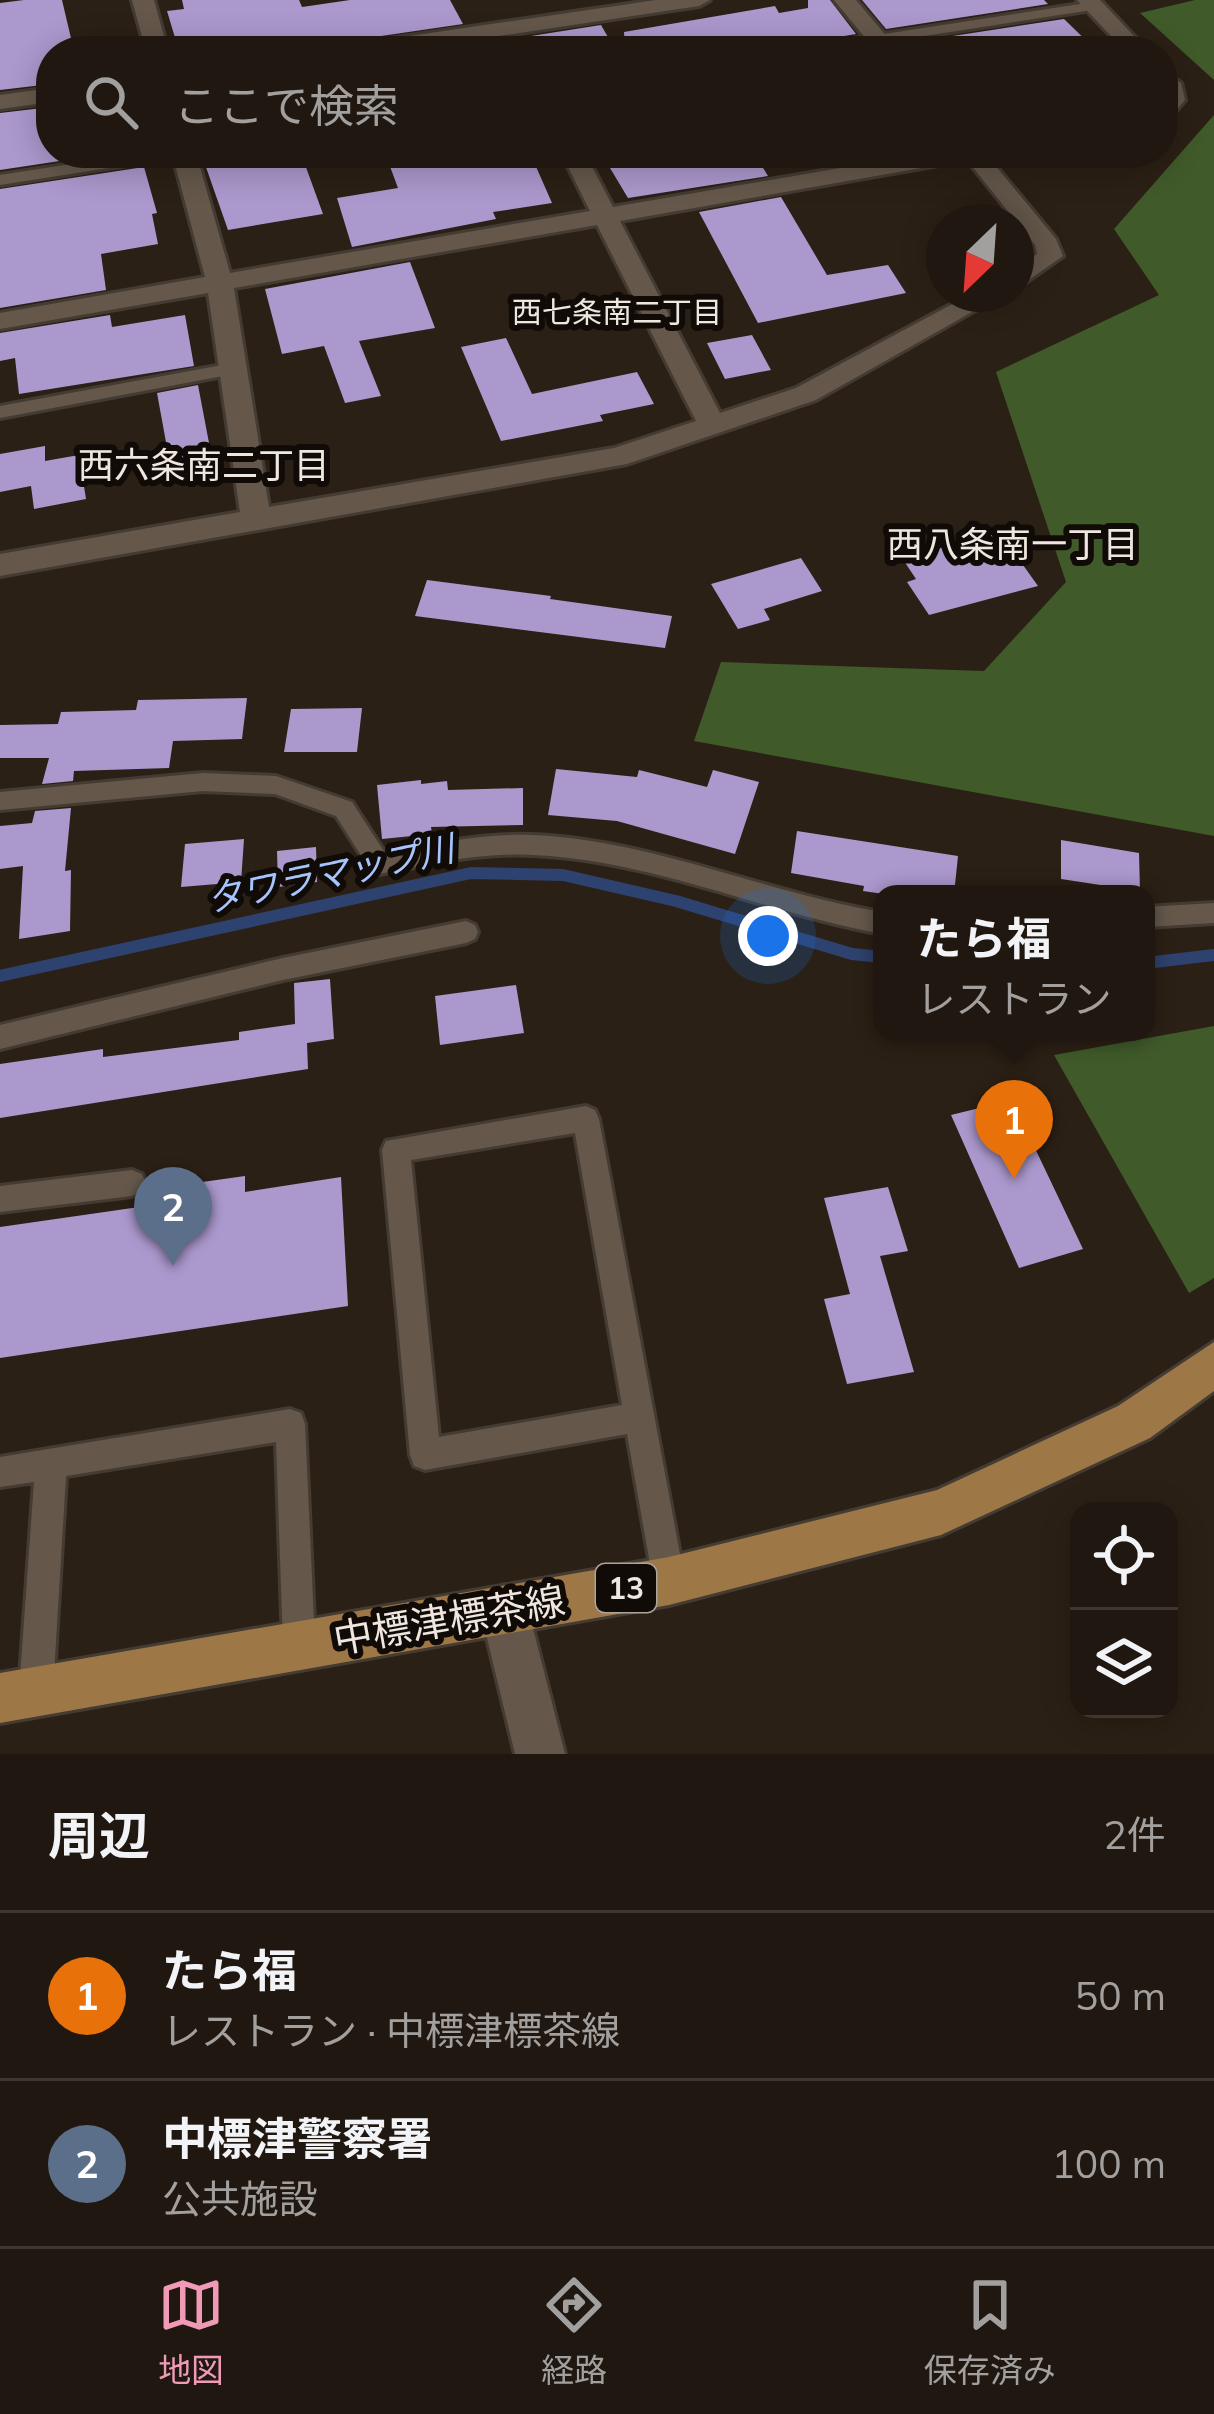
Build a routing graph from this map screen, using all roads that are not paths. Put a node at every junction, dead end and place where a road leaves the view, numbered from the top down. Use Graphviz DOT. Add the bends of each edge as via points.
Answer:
graph roads {
  1 [pos="143,0"];
  2 [pos="496,0"];
  3 [pos="699,0"];
  4 [pos="845,0"];
  5 [pos="1090,3"];
  6 [pos="510,28"];
  7 [pos="153,36"];
  8 [pos="456,36"];
  9 [pos="514,36"];
  10 [pos="875,36"];
  11 [pos="927,36"];
  12 [pos="1122,36"];
  13 [pos="36,97"];
  14 [pos="0,102"];
  15 [pos="76,168"];
  16 [pos="188,168"];
  17 [pos="581,168"];
  18 [pos="881,168"];
  19 [pos="984,168"];
  20 [pos="0,180"];
  21 [pos="1014,204"];
  22 [pos="605,214"];
  23 [pos="1034,228"];
  24 [pos="1034,267"];
  25 [pos="220,284"];
  26 [pos="958,312"];
  27 [pos="0,321"];
  28 [pos="233,369"];
  29 [pos="0,412"];
  30 [pos="713,426"];
  31 [pos="257,523"];
  32 [pos="0,565"];
  33 [pos="0,801"];
  34 [pos="1214,913"];
  35 [pos="1155,916"];
  36 [pos="873,921"];
  37 [pos="466,932"];
  38 [pos="0,1037"];
  39 [pos="133,1183"];
  40 [pos="0,1199"];
  41 [pos="1211,1374"];
  42 [pos="639,1417"];
  43 [pos="51,1463"];
  44 [pos="0,1472"];
  45 [pos="668,1581"];
  46 [pos="504,1610"];
  47 [pos="299,1644"];
  48 [pos="18,1695"];
  49 [pos="539,1754"];
  1 -- 7 [label="street"];
  2 -- 6 [label="street"];
  3 -- 6 [label="street"];
  4 -- 10 [label="street"];
  5 -- 11 [label="lane"];
  5 -- 12 [label="street"];
  6 -- 8 [label="street"];
  6 -- 9 [label="street"];
  13 -- 14 [label="street"];
  15 -- 20 [label="lane"];
  16 -- 25 [label="street"];
  17 -- 22 [label="street"];
  18 -- 22 [label="street"];
  19 -- 21 [label="street"];
  22 -- 25 [label="street"];
  22 -- 30 [label="street"];
  23 -- 24 [label="street" via="1049,256"];
  25 -- 27 [label="street"];
  25 -- 28 [label="street"];
  26 -- 30 [label="street" via="806,394"];
  28 -- 29 [label="lane"];
  28 -- 31 [label="street"];
  30 -- 31 [label="street" via="617,457"];
  31 -- 32 [label="street"];
  33 -- 36 [label="lane" via="203,782 276,784 344,809 380,864 476,846 551,846"];
  34 -- 35 [label="lane"];
  37 -- 38 [label="lane"];
  39 -- 40 [label="lane"];
  41 -- 45 [label="main road, 中標津標茶線 / 13" via="1134,1422 940,1512"];
  42 -- 42 [label="lane" via="586,1119 396,1150 425,1455"];
  42 -- 45 [label="lane"];
  43 -- 44 [label="lane"];
  43 -- 47 [label="lane" via="290,1424"];
  43 -- 48 [label="lane"];
  45 -- 46 [label="main road, 中標津標茶線 / 13"];
  46 -- 47 [label="main road, 中標津標茶線 / 13"];
  46 -- 49 [label="street"];
  47 -- 48 [label="main road, 中標津標茶線 / 13"];
}
